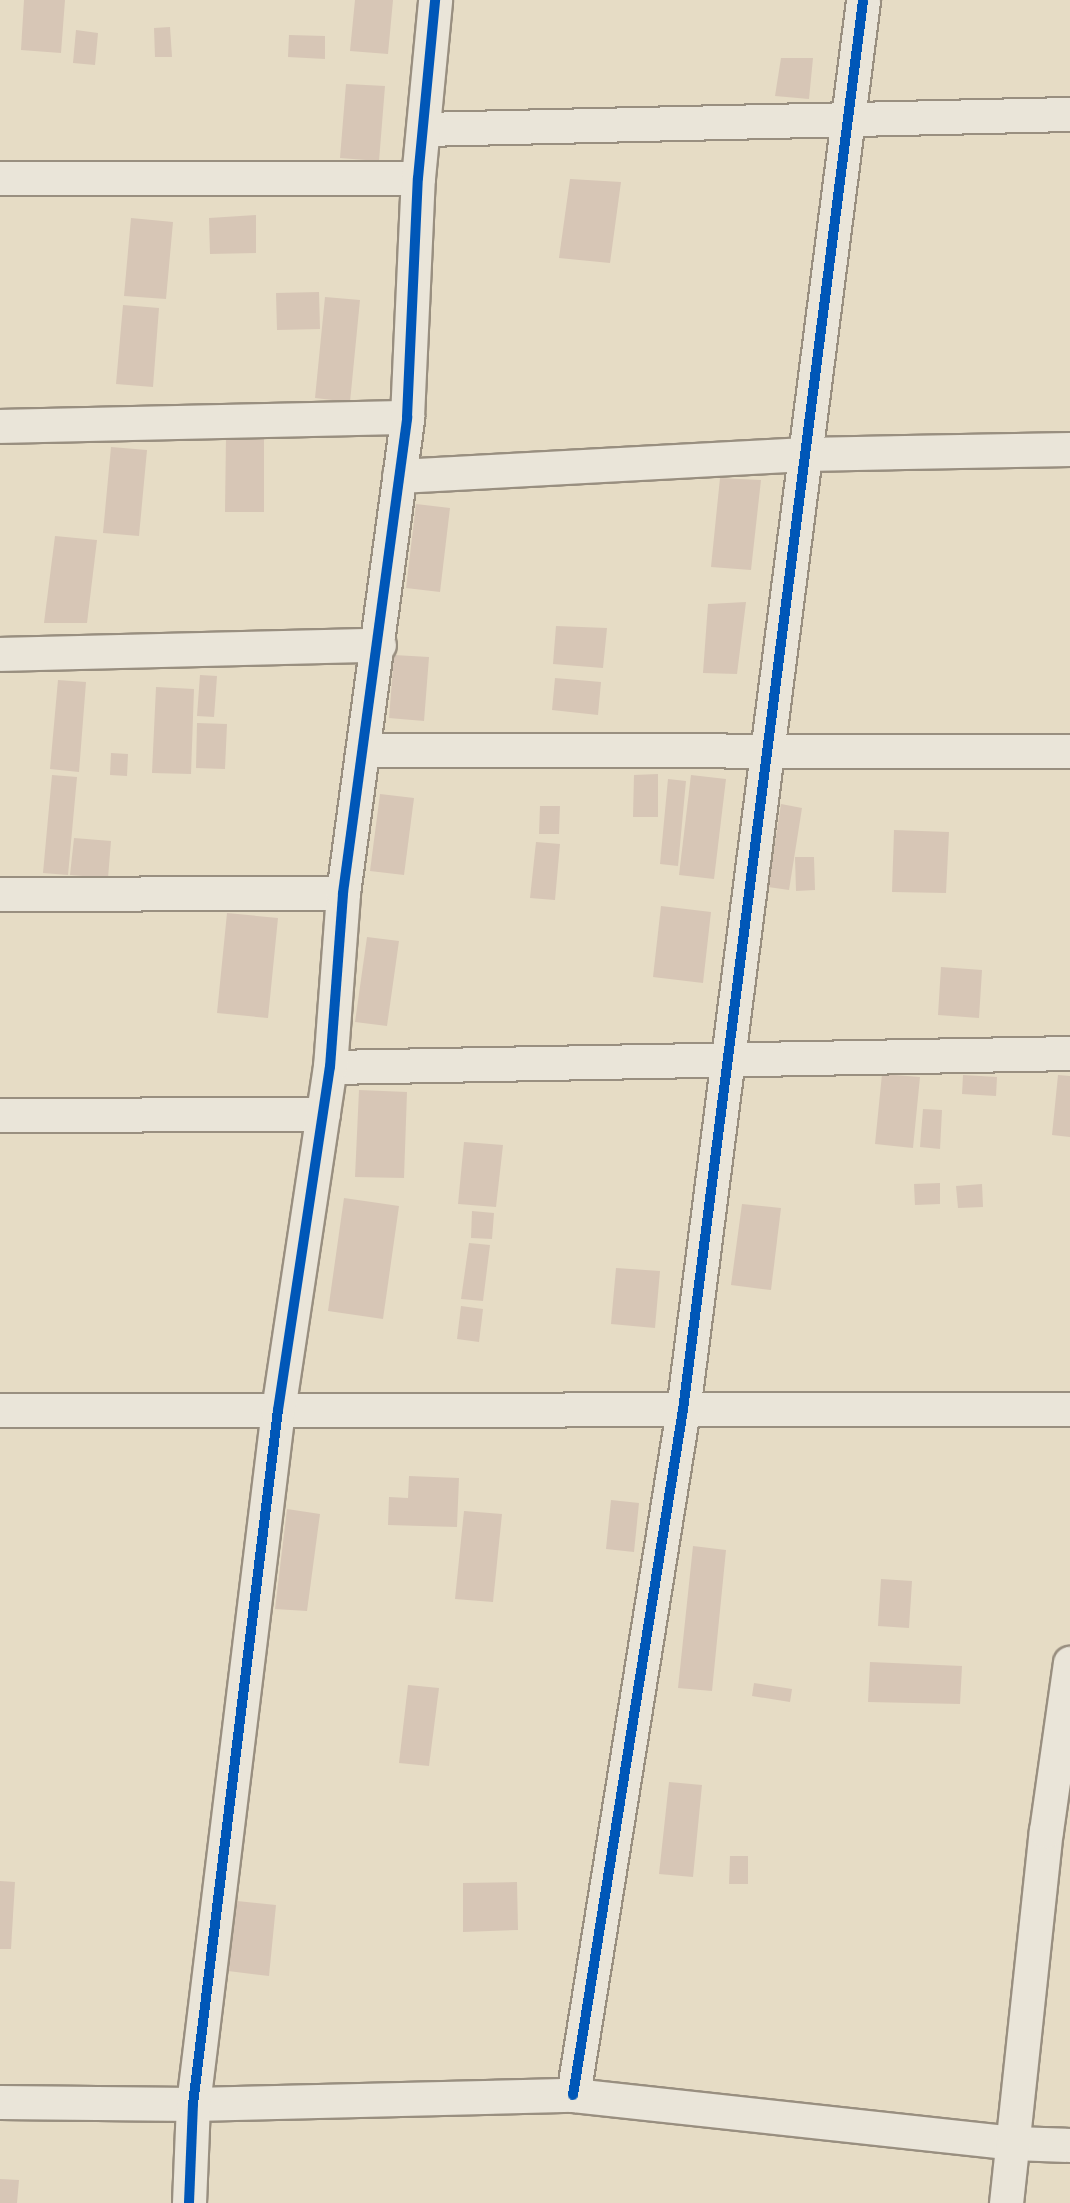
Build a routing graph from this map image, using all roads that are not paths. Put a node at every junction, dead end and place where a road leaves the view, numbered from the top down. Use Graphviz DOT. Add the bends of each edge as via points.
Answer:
graph roads {
  1 [pos="435,0"];
  2 [pos="863,0"];
  3 [pos="1070,114"];
  4 [pos="845,120"];
  5 [pos="423,129"];
  6 [pos="0,178"];
  7 [pos="418,178"];
  8 [pos="407,417"];
  9 [pos="0,426"];
  10 [pos="1070,449"];
  11 [pos="805,454"];
  12 [pos="399,476"];
  13 [pos="379,645"];
  14 [pos="0,654"];
  15 [pos="364,750"];
  16 [pos="768,751"];
  17 [pos="1070,751"];
  18 [pos="343,893"];
  19 [pos="0,894"];
  20 [pos="1070,1053"];
  21 [pos="729,1059"];
  22 [pos="330,1067"];
  23 [pos="323,1114"];
  24 [pos="0,1115"];
  25 [pos="683,1409"];
  26 [pos="1070,1409"];
  27 [pos="0,1410"];
  28 [pos="278,1410"];
  29 [pos="1070,1663"];
  30 [pos="573,2095"];
  31 [pos="0,2102"];
  32 [pos="193,2104"];
  33 [pos="1013,2143"];
  34 [pos="1070,2145"];
  35 [pos="190,2203"];
  36 [pos="1006,2203"];
  1 -- 5 [label="street"];
  2 -- 4 [label="street"];
  3 -- 4 [label="street"];
  4 -- 5 [label="street"];
  4 -- 11 [label="street"];
  5 -- 7 [label="street"];
  6 -- 7 [label="street"];
  7 -- 8 [label="street"];
  8 -- 9 [label="street"];
  8 -- 12 [label="street"];
  10 -- 11 [label="street"];
  11 -- 12 [label="street"];
  11 -- 16 [label="street"];
  12 -- 13 [label="street"];
  13 -- 14 [label="street"];
  13 -- 15 [label="street"];
  15 -- 16 [label="street"];
  15 -- 18 [label="street"];
  16 -- 17 [label="street"];
  16 -- 21 [label="street"];
  18 -- 19 [label="street"];
  18 -- 22 [label="street"];
  20 -- 21 [label="street"];
  21 -- 22 [label="street"];
  21 -- 25 [label="street"];
  22 -- 23 [label="street"];
  23 -- 24 [label="street"];
  23 -- 28 [label="street"];
  25 -- 26 [label="street"];
  25 -- 28 [label="street"];
  25 -- 30 [label="street"];
  27 -- 28 [label="street"];
  28 -- 32 [label="street"];
  29 -- 33 [label="street" via="1046,1831"];
  30 -- 32 [label="street"];
  30 -- 33 [label="street"];
  31 -- 32 [label="street"];
  32 -- 35 [label="street"];
  33 -- 34 [label="street"];
  33 -- 36 [label="street"];
}
